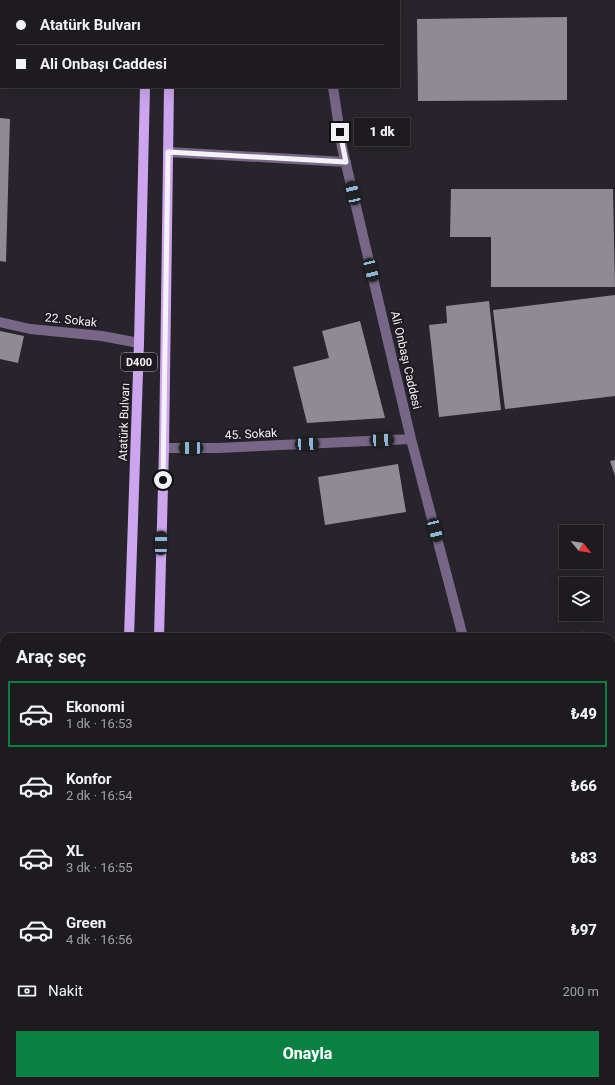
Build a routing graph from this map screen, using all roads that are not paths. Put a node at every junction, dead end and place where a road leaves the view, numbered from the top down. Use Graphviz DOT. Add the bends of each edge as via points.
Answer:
graph roads {
  1 [pos="144,88"];
  2 [pos="169,88"];
  3 [pos="332,88"];
  4 [pos="168,152"];
  5 [pos="346,162"];
  6 [pos="0,322"];
  7 [pos="139,343"];
  8 [pos="411,439"];
  9 [pos="164,448"];
  10 [pos="129,633"];
  11 [pos="158,633"];
  12 [pos="462,633"];
  1 -- 7 [label="main road, Atatürk Bulvarı / D400"];
  2 -- 4 [label="main road, D400"];
  3 -- 5 [label="street, Ali Onbaşı Caddesi"];
  4 -- 5 [label="street"];
  4 -- 9 [label="main road, D400"];
  5 -- 8 [label="street, Ali Onbaşı Caddesi"];
  6 -- 7 [label="street, 22. Sokak" via="30,329 102,336"];
  7 -- 10 [label="main road, Atatürk Bulvarı / D400"];
  8 -- 9 [label="street, 45. Sokak" via="219,448"];
  8 -- 12 [label="street, Ali Onbaşı Caddesi"];
  9 -- 11 [label="main road, D400"];
}
